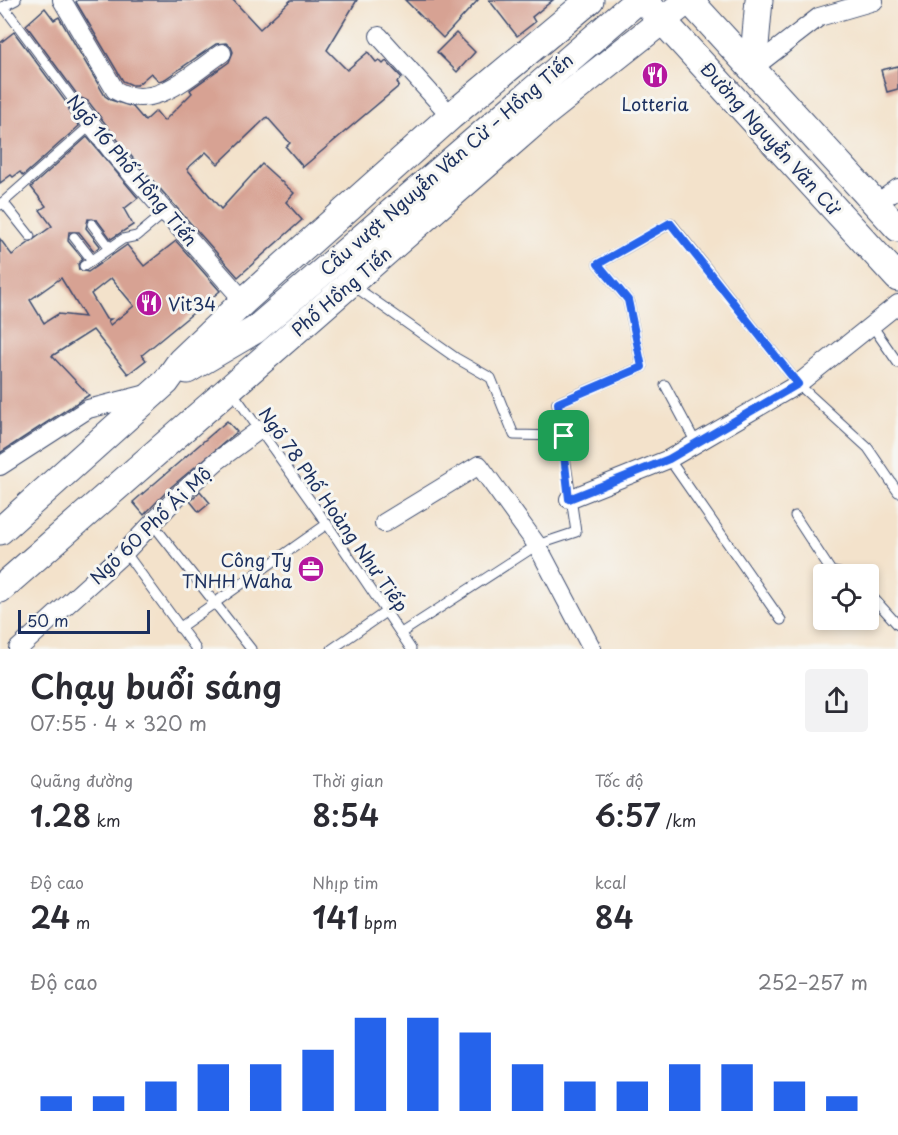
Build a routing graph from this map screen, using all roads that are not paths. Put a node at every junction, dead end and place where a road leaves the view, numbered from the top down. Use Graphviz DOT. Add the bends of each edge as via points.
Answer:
graph roads {
  1 [pos="16,0"];
  2 [pos="62,0"];
  3 [pos="590,0"];
  4 [pos="638,0"];
  5 [pos="688,0"];
  6 [pos="759,0"];
  7 [pos="874,1"];
  8 [pos="2,8"];
  9 [pos="653,9"];
  10 [pos="380,36"];
  11 [pos="222,53"];
  12 [pos="753,68"];
  13 [pos="79,108"];
  14 [pos="451,116"];
  15 [pos="92,124"];
  16 [pos="898,188"];
  17 [pos="2,204"];
  18 [pos="876,204"];
  19 [pos="166,211"];
  20 [pos="92,224"];
  21 [pos="898,228"];
  22 [pos="30,236"];
  23 [pos="74,237"];
  24 [pos="111,248"];
  25 [pos="898,278"];
  26 [pos="349,283"];
  27 [pos="244,301"];
  28 [pos="898,303"];
  29 [pos="871,324"];
  30 [pos="255,330"];
  31 [pos="898,363"];
  32 [pos="798,384"];
  33 [pos="665,385"];
  34 [pos="159,387"];
  35 [pos="229,388"];
  36 [pos="196,417"];
  37 [pos="259,430"];
  38 [pos="564,436"];
  39 [pos="696,443"];
  40 [pos="669,459"];
  41 [pos="0,466"];
  42 [pos="898,492"];
  43 [pos="569,499"];
  44 [pos="795,516"];
  45 [pos="152,523"];
  46 [pos="384,523"];
  47 [pos="327,524"];
  48 [pos="0,531"];
  49 [pos="537,545"];
  50 [pos="125,552"];
  51 [pos="826,564"];
  52 [pos="0,589"];
  53 [pos="214,603"];
  54 [pos="879,604"];
  55 [pos="387,611"];
  56 [pos="781,620"];
  57 [pos="898,625"];
  58 [pos="178,628"];
  59 [pos="401,633"];
  60 [pos="18,649"];
  61 [pos="196,649"];
  62 [pos="251,649"];
  63 [pos="332,649"];
  64 [pos="411,649"];
  65 [pos="592,649"];
  1 -- 8 [label="lane"];
  2 -- 11 [label="street" via="115,90 126,96 158,97"];
  3 -- 14 [label="main road"];
  4 -- 30 [label="main road, Cầu vượt Nguyễn Văn Cừ – Hồng Tiến"];
  5 -- 9 [label="main road, Phố Hồng Tiến"];
  5 -- 12 [label="main road, Đường Nguyễn Văn Cừ"];
  6 -- 12 [label="main road"];
  7 -- 12 [label="street" via="819,17"];
  8 -- 13 [label="lane, Ngõ 16 Phố Hồng Tiến"];
  9 -- 25 [label="main road, Đường Nguyễn Văn Cừ"];
  9 -- 26 [label="main road, Phố Hồng Tiến" via="543,115"];
  10 -- 14 [label="street"];
  12 -- 18 [label="main road, Đường Nguyễn Văn Cừ"];
  13 -- 15 [label="street, Ngõ 16 Phố Hồng Tiến"];
  14 -- 27 [label="main road"];
  15 -- 17 [label="lane"];
  15 -- 19 [label="street, Ngõ 16 Phố Hồng Tiến"];
  16 -- 18 [label="street"];
  17 -- 22 [label="lane"];
  18 -- 21 [label="main road, Đường Nguyễn Văn Cừ"];
  19 -- 24 [label="lane" via="137,236 123,239"];
  19 -- 27 [label="street, Ngõ 16 Phố Hồng Tiến"];
  20 -- 24 [label="lane"];
  23 -- 24 [label="lane" via="88,263"];
  26 -- 35 [label="main road, Phố Hồng Tiến"];
  26 -- 38 [label="lane" via="490,378 514,435"];
  27 -- 34 [label="main road"];
  28 -- 29 [label="street"];
  29 -- 31 [label="lane"];
  29 -- 32 [label="street"];
  30 -- 34 [label="main road"];
  30 -- 36 [label="main road"];
  32 -- 38 [label="lane" via="670,223 598,264 628,300 642,367 558,403"];
  32 -- 39 [label="street"];
  32 -- 42 [label="lane" via="868,448"];
  33 -- 39 [label="lane"];
  34 -- 41 [label="street" via="88,409"];
  34 -- 48 [label="main road"];
  35 -- 36 [label="main road, Phố Hồng Tiến"];
  35 -- 37 [label="lane, Ngõ 78 Phố Hoàng Như Tiếp"];
  36 -- 52 [label="main road, Phố Hồng Tiến"];
  37 -- 45 [label="street, Ngõ 60 Phố Ái Mộ" via="217,461"];
  37 -- 47 [label="lane, Ngõ 78 Phố Hoàng Như Tiếp"];
  38 -- 43 [label="lane"];
  39 -- 40 [label="street"];
  40 -- 43 [label="street"];
  40 -- 56 [label="lane"];
  43 -- 49 [label="lane" via="576,532"];
  44 -- 51 [label="lane"];
  45 -- 50 [label="street, Ngõ 60 Phố Ái Mộ"];
  45 -- 53 [label="lane"];
  46 -- 49 [label="street" via="479,465"];
  47 -- 53 [label="lane"];
  47 -- 55 [label="lane, Ngõ 78 Phố Hoàng Như Tiếp"];
  49 -- 59 [label="lane"];
  49 -- 65 [label="street"];
  50 -- 58 [label="lane"];
  50 -- 60 [label="street, Ngõ 60 Phố Ái Mộ"];
  53 -- 58 [label="lane"];
  53 -- 62 [label="lane"];
  54 -- 57 [label="lane"];
  55 -- 59 [label="lane, Ngõ 78 Phố Hoàng Như Tiếp"];
  55 -- 63 [label="lane"];
  58 -- 61 [label="lane"];
  59 -- 64 [label="lane, Ngõ 78 Phố Hoàng Như Tiếp"];
}
